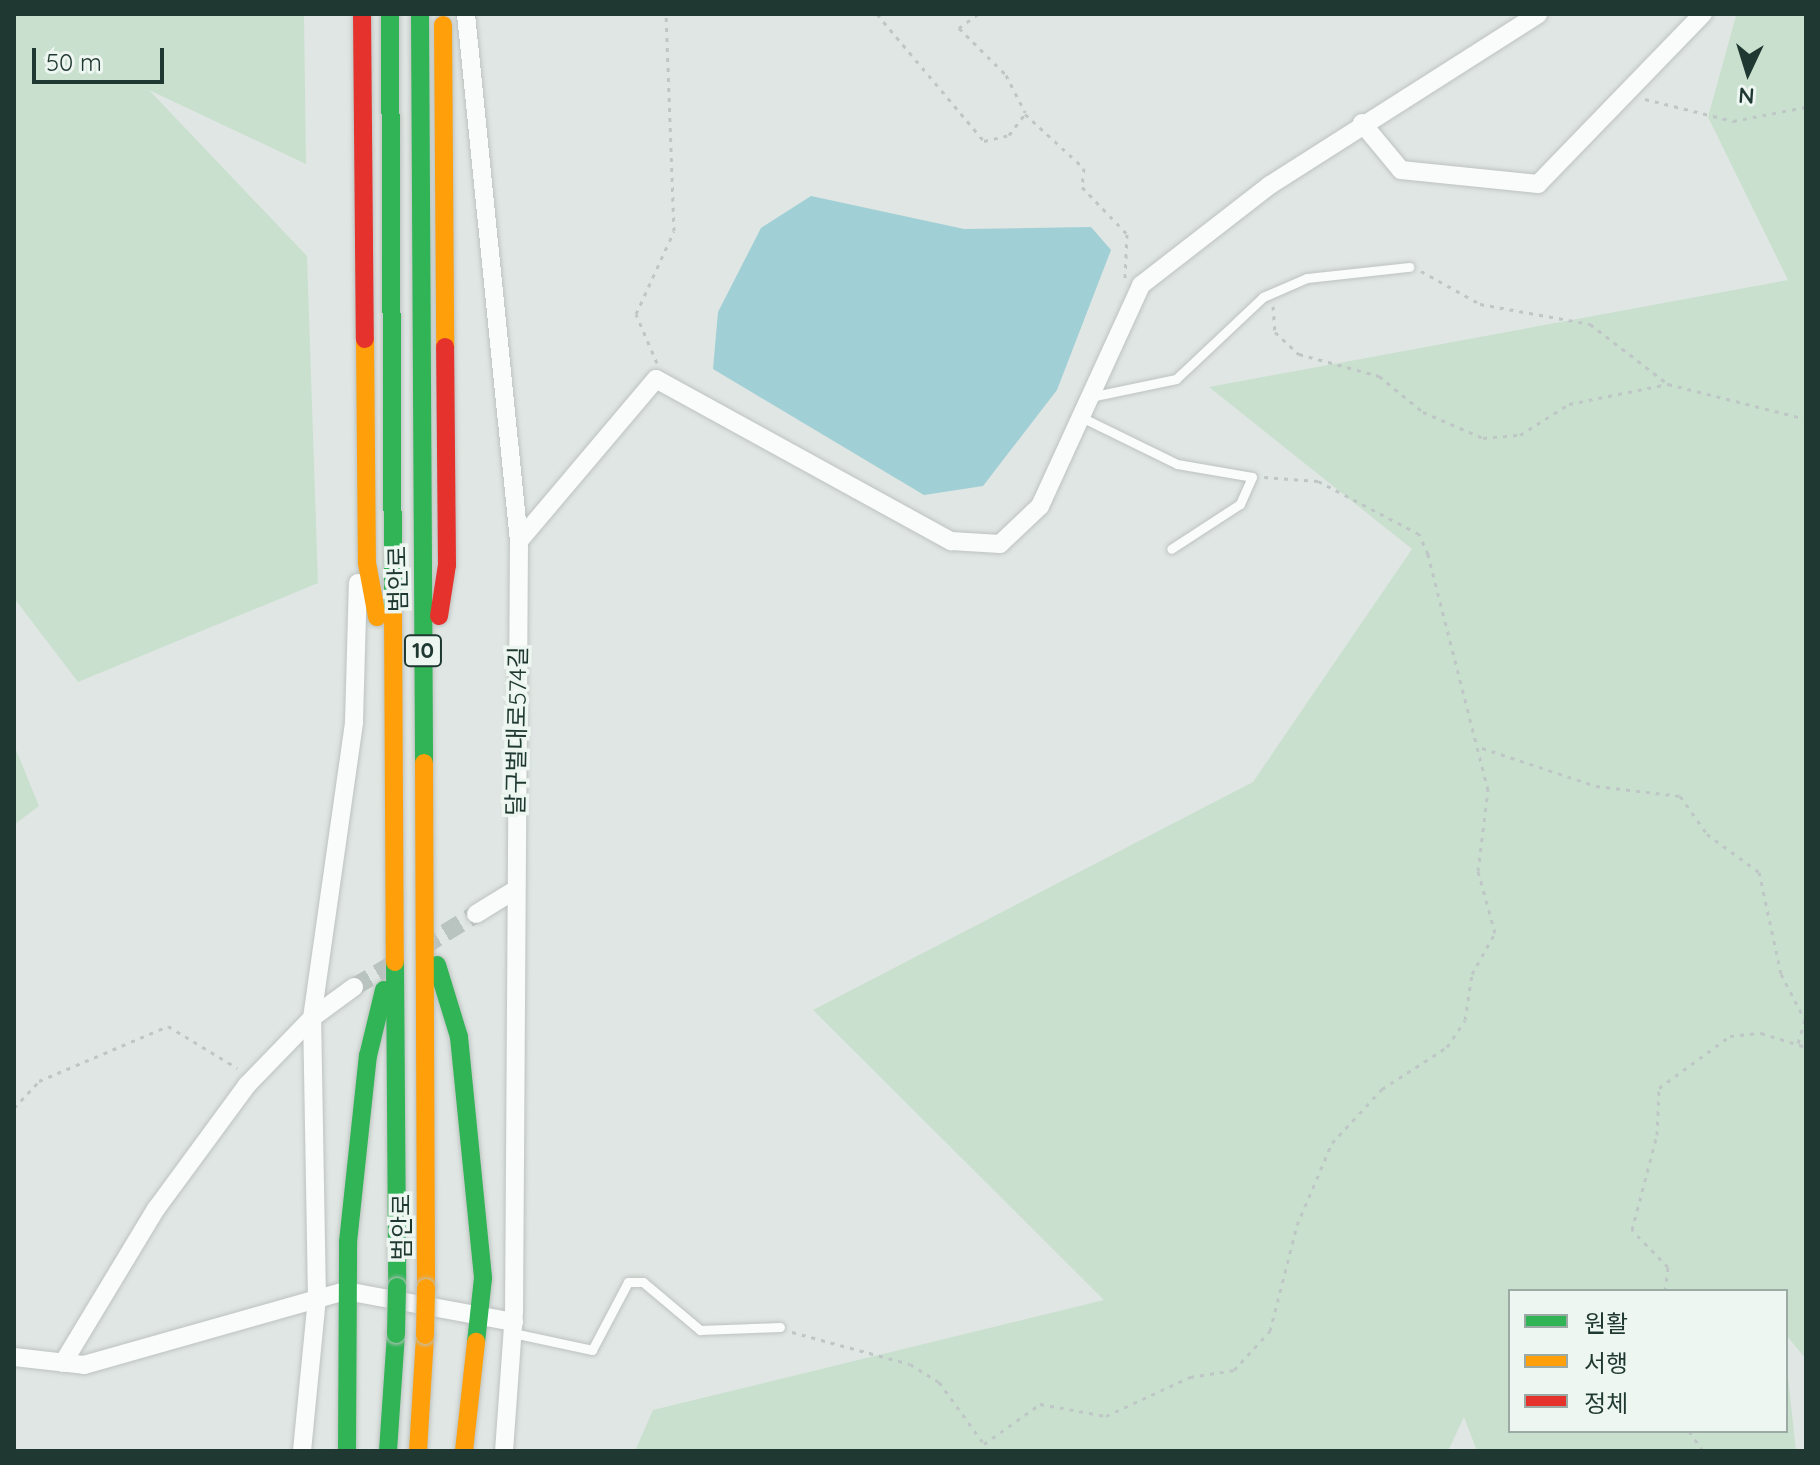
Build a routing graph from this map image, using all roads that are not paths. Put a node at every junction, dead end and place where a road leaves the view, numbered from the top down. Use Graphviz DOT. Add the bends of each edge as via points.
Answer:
graph roads {
  1 [pos="362,14"];
  2 [pos="390,14"];
  3 [pos="420,14"];
  4 [pos="443,14"];
  5 [pos="466,14"];
  6 [pos="1538,14"];
  7 [pos="1703,14"];
  8 [pos="1362,123"];
  9 [pos="1409,267"];
  10 [pos="365,364"];
  11 [pos="1090,397"];
  12 [pos="1081,417"];
  13 [pos="519,541"];
  14 [pos="1171,549"];
  15 [pos="394,703"];
  16 [pos="424,711"];
  17 [pos="515,890"];
  18 [pos="476,914"];
  19 [pos="426,928"];
  20 [pos="396,943"];
  21 [pos="354,987"];
  22 [pos="312,1018"];
  23 [pos="346,1291"];
  24 [pos="317,1299"];
  25 [pos="483,1319"];
  26 [pos="780,1327"];
  27 [pos="513,1328"];
  28 [pos="14,1357"];
  29 [pos="63,1363"];
  30 [pos="302,1451"];
  31 [pos="347,1451"];
  32 [pos="388,1451"];
  33 [pos="418,1451"];
  34 [pos="464,1451"];
  35 [pos="504,1451"];
  1 -- 10 [label="highway"];
  2 -- 15 [label="highway, 범안로 / 10"];
  3 -- 16 [label="highway, 범안로 / 10"];
  4 -- 16 [label="highway" via="447,565"];
  5 -- 13 [label="street, 달구벌대로574길"];
  6 -- 8 [label="street"];
  7 -- 8 [label="street" via="1538,184 1401,170"];
  8 -- 11 [label="street" via="1141,285"];
  9 -- 11 [label="lane" via="1307,278 1263,297 1176,379"];
  10 -- 15 [label="highway" via="367,563"];
  10 -- 22 [label="street" via="354,722"];
  11 -- 12 [label="street"];
  12 -- 13 [label="street" via="1030,516 1000,544 951,541 656,379"];
  12 -- 14 [label="lane" via="1177,464 1252,477 1240,504"];
  13 -- 17 [label="street, 달구벌대로574길"];
  15 -- 20 [label="highway, 범안로 / 10"];
  16 -- 19 [label="highway, 범안로 / 10"];
  17 -- 18 [label="street"];
  17 -- 27 [label="street, 달구벌대로574길"];
  19 -- 25 [label="highway" via="459,1037"];
  19 -- 33 [label="highway, 범안로 / 10, bridge" via="426,1288"];
  20 -- 23 [label="highway" via="368,1056"];
  20 -- 32 [label="highway, 범안로 / 10, bridge" via="397,1287"];
  21 -- 22 [label="street"];
  22 -- 24 [label="street"];
  22 -- 29 [label="street" via="254,1078 156,1209"];
  23 -- 24 [label="street"];
  23 -- 25 [label="street"];
  23 -- 31 [label="highway"];
  24 -- 29 [label="street" via="84,1365"];
  24 -- 30 [label="street"];
  25 -- 27 [label="street"];
  25 -- 34 [label="highway"];
  26 -- 27 [label="lane" via="700,1330 643,1282 628,1282 592,1350"];
  27 -- 35 [label="street, 달구벌대로574길"];
  28 -- 29 [label="street"];
}
